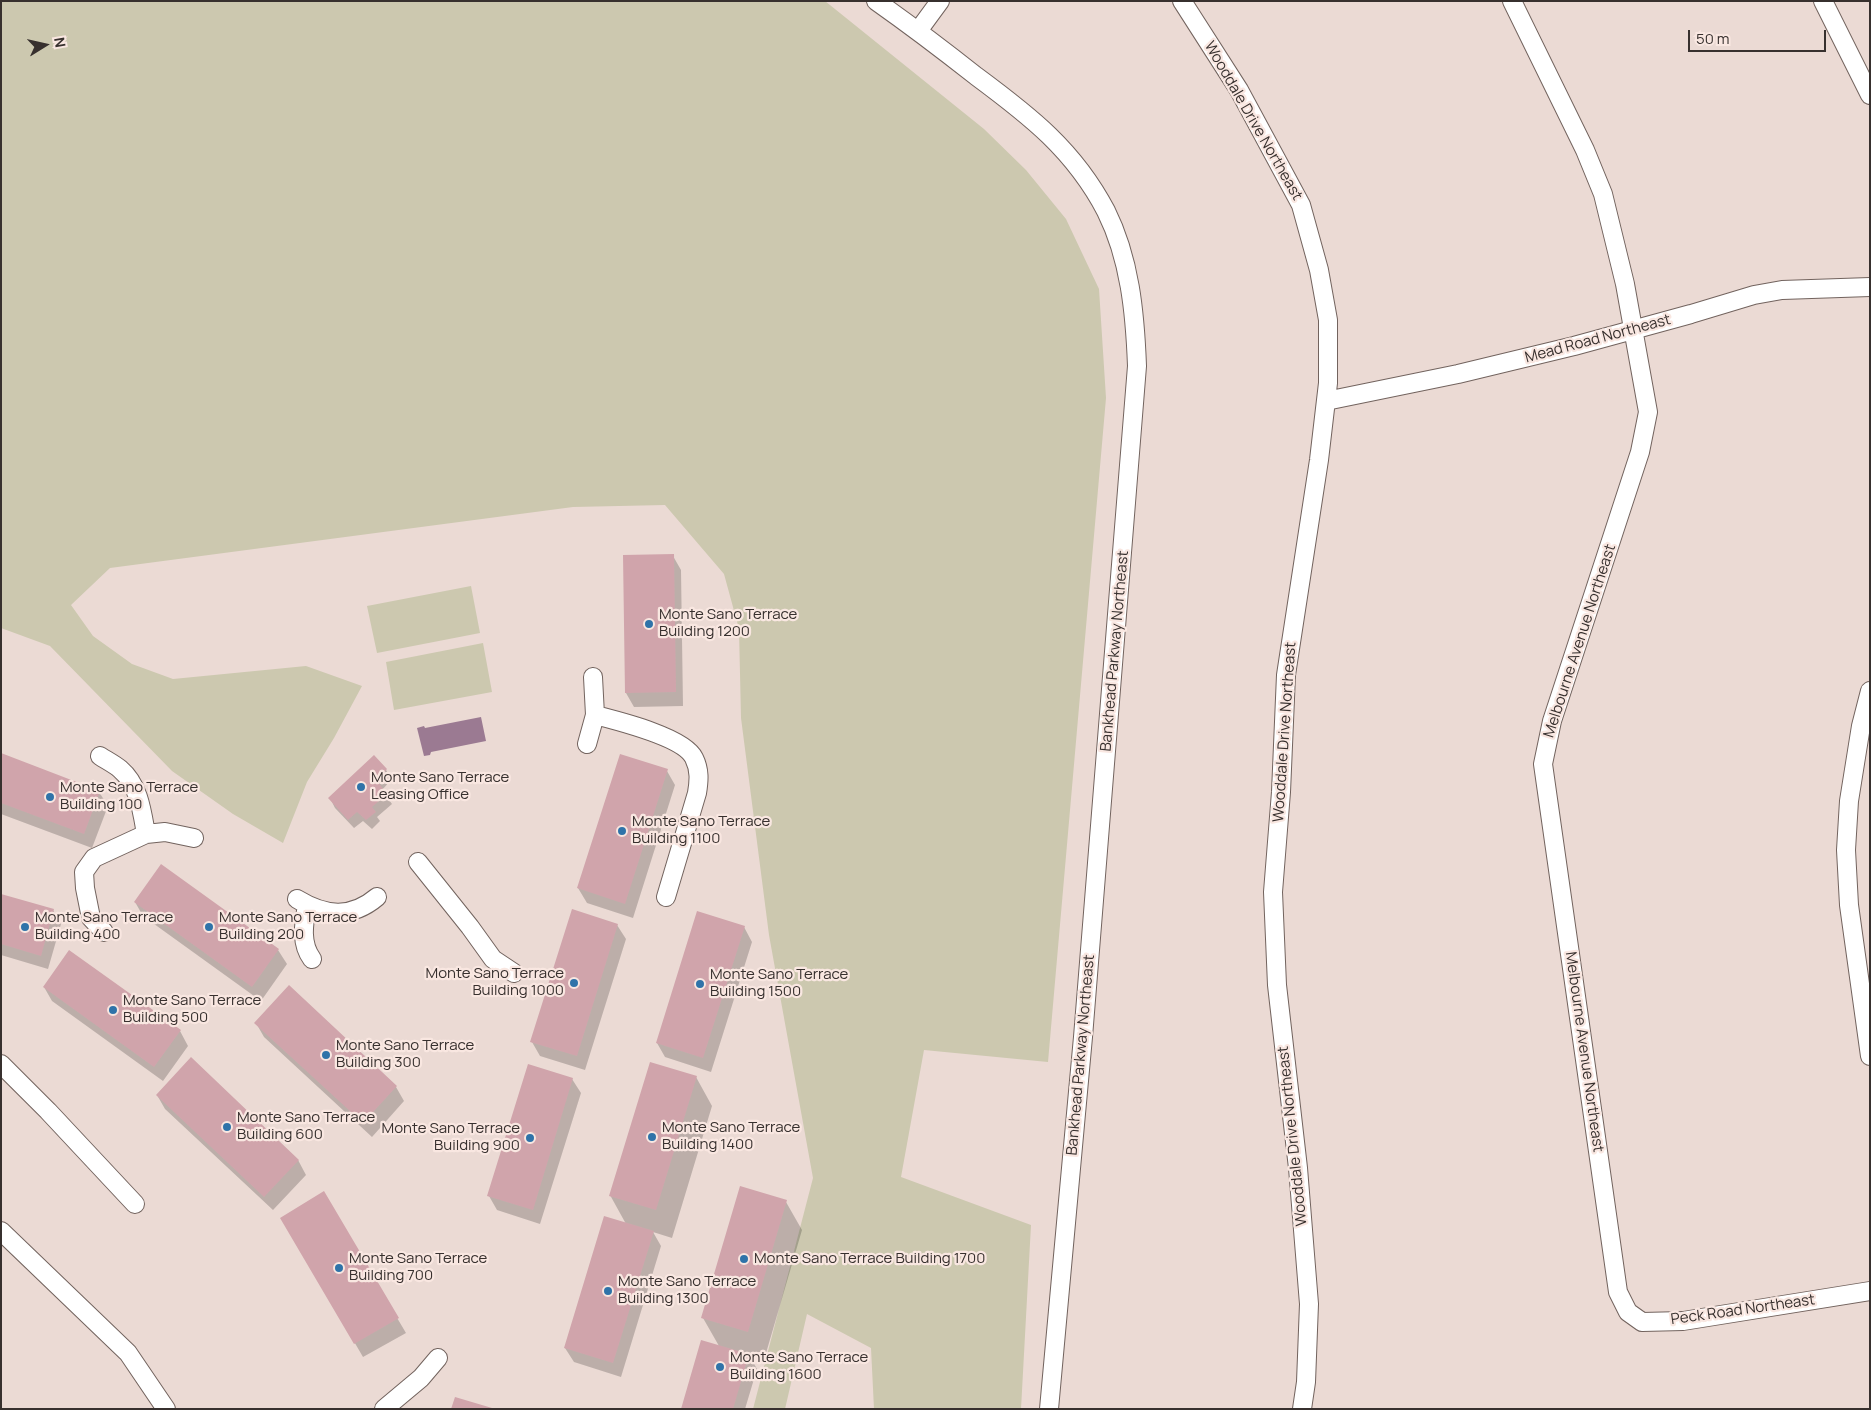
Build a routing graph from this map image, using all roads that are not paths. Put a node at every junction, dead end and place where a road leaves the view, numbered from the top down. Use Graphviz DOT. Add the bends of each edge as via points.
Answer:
graph roads {
  1 [pos="876,1"];
  2 [pos="940,1"];
  3 [pos="1182,1"];
  4 [pos="1512,1"];
  5 [pos="1823,1"];
  6 [pos="918,31"];
  7 [pos="1870,95"];
  8 [pos="1870,287"];
  9 [pos="1633,330"];
  10 [pos="1326,401"];
  11 [pos="593,677"];
  12 [pos="1870,691"];
  13 [pos="595,715"];
  14 [pos="587,744"];
  15 [pos="100,756"];
  16 [pos="146,834"];
  17 [pos="194,838"];
  18 [pos="418,862"];
  19 [pos="377,897"];
  20 [pos="666,897"];
  21 [pos="104,932"];
  22 [pos="312,959"];
  23 [pos="514,974"];
  24 [pos="1870,1056"];
  25 [pos="1,1064"];
  26 [pos="134,1204"];
  27 [pos="1,1231"];
  28 [pos="1870,1291"];
  29 [pos="1624,1303"];
  30 [pos="438,1358"];
  31 [pos="166,1409"];
  32 [pos="384,1409"];
  33 [pos="1049,1409"];
  34 [pos="1302,1409"];
  1 -- 6 [label="street, Bankhead Parkway Northeast"];
  2 -- 6 [label="street"];
  3 -- 10 [label="street, Wooddale Drive Northeast" via="1239,90 1301,205 1319,270 1328,320"];
  4 -- 9 [label="street, Melbourne Avenue Northeast" via="1603,194"];
  5 -- 7 [label="street"];
  6 -- 33 [label="street, Bankhead Parkway Northeast" via="1031,117 1061,146 1085,176 1118,240 1135,316 1137,366 1083,1038"];
  8 -- 9 [label="street, Mead Road Northeast" via="1754,294"];
  9 -- 10 [label="street, Mead Road Northeast" via="1458,374"];
  9 -- 29 [label="street, Melbourne Avenue Northeast" via="1648,412 1640,452 1552,721 1543,764 1618,1292"];
  10 -- 34 [label="street, Wooddale Drive Northeast" via="1286,675 1281,792 1272,892 1276,985 1309,1304"];
  11 -- 13 [label="street"];
  12 -- 24 [label="street" via="1860,726 1846,850 1849,905"];
  13 -- 14 [label="street"];
  13 -- 20 [label="street" via="662,736 678,743 694,757 700,776 697,793"];
  15 -- 16 [label="street" via="121,770 135,788"];
  16 -- 17 [label="street" via="166,832"];
  16 -- 21 [label="street" via="94,858 84,872 91,918"];
  18 -- 23 [label="street" via="493,959"];
  19 -- 22 [label="street" via="356,911 340,913 324,911 302,902 306,951"];
  25 -- 26 [label="street"];
  27 -- 31 [label="street" via="128,1353"];
  28 -- 29 [label="street, Peck Road Northeast" via="1683,1321 1642,1322 1628,1312"];
  30 -- 32 [label="street" via="421,1378"];
}
